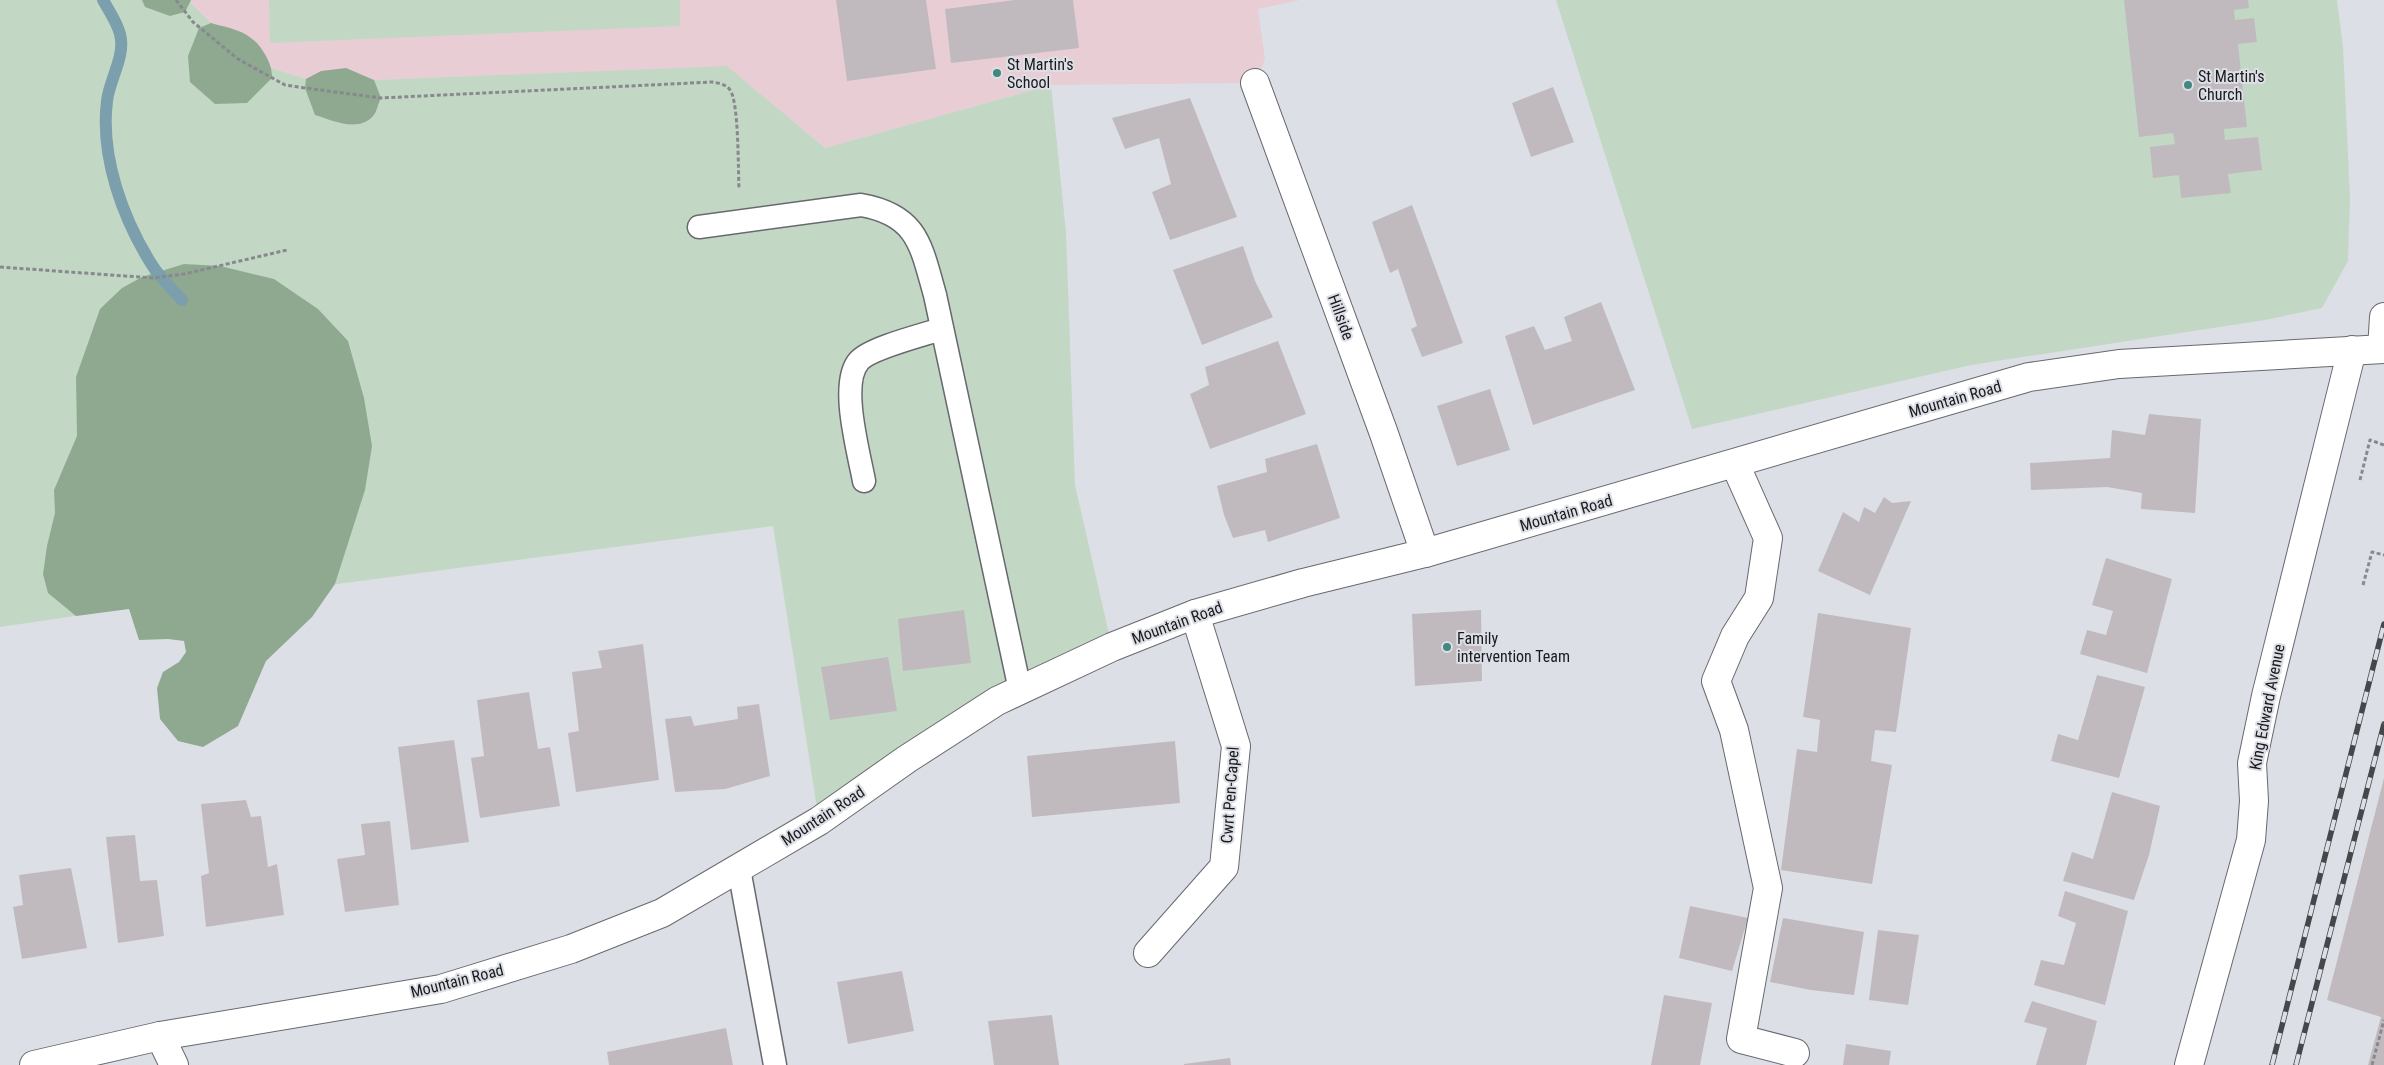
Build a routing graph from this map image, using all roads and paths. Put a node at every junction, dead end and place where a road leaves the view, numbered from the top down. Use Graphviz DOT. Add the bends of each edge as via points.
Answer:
graph roads {
  1 [pos="176,0"];
  2 [pos="1255,82"];
  3 [pos="740,221"];
  4 [pos="698,227"];
  5 [pos="287,250"];
  6 [pos="0,267"];
  7 [pos="2384,317"];
  8 [pos="941,329"];
  9 [pos="2383,349"];
  10 [pos="2352,350"];
  11 [pos="1735,464"];
  12 [pos="864,481"];
  13 [pos="1425,553"];
  14 [pos="2384,555"];
  15 [pos="2363,585"];
  16 [pos="1195,614"];
  17 [pos="1020,690"];
  18 [pos="739,869"];
  19 [pos="1148,953"];
  20 [pos="2384,1020"];
  21 [pos="160,1036"];
  22 [pos="1795,1053"];
  23 [pos="34,1065"];
  24 [pos="174,1065"];
  25 [pos="775,1065"];
  26 [pos="2189,1065"];
  27 [pos="2372,1065"];
  1 -- 3 [label="path" via="193,22 238,59 285,85 298,88 381,98 722,84 730,90 735,112"];
  2 -- 13 [label="main road, Hillside"];
  3 -- 4 [label="lane"];
  3 -- 8 [label="lane" via="861,205 883,209 912,229 921,246"];
  5 -- 6 [label="path" via="153,278"];
  7 -- 9 [label="main road"];
  8 -- 12 [label="lane" via="870,353 859,361 851,376 850,395"];
  8 -- 17 [label="lane"];
  9 -- 10 [label="main road, Mountain Road"];
  10 -- 11 [label="main road, Mountain Road" via="2119,364 2028,378"];
  10 -- 26 [label="main road, King Edward Avenue" via="2252,764 2251,840"];
  11 -- 13 [label="main road, Mountain Road"];
  11 -- 22 [label="main road" via="1768,538 1759,598 1735,636 1716,681 1734,730 1768,888 1741,1039"];
  13 -- 16 [label="main road, Mountain Road"];
  14 -- 15 [label="path" via="2372,552"];
  16 -- 17 [label="main road, Mountain Road" via="1112,646"];
  16 -- 19 [label="main road, Cwrt Pen-Capel" via="1236,746 1224,867"];
  17 -- 18 [label="main road, Mountain Road" via="996,700 819,821"];
  18 -- 21 [label="main road, Mountain Road" via="662,913 571,949 441,989"];
  18 -- 25 [label="lane"];
  20 -- 27 [label="path"];
  21 -- 23 [label="main road, Mountain Road"];
  21 -- 24 [label="main road"];
}
